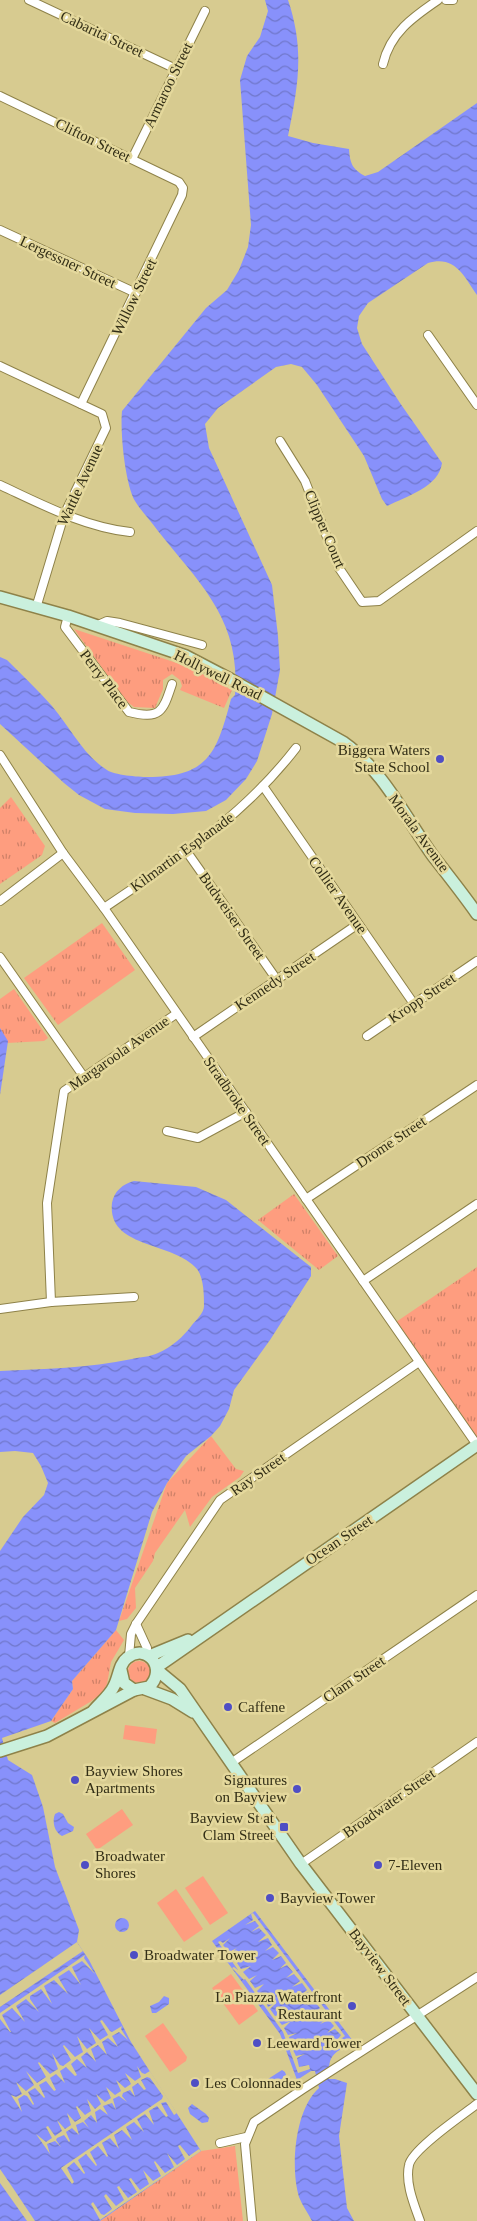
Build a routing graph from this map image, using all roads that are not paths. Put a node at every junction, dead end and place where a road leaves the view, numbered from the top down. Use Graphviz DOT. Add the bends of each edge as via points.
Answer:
graph roads {
  1 [pos="29,0"];
  2 [pos="438,0"];
  3 [pos="446,0"];
  4 [pos="453,0"];
  5 [pos="204,12"];
  6 [pos="383,64"];
  7 [pos="176,69"];
  8 [pos="0,96"];
  9 [pos="132,159"];
  10 [pos="184,188"];
  11 [pos="0,230"];
  12 [pos="136,293"];
  13 [pos="428,335"];
  14 [pos="0,366"];
  15 [pos="81,404"];
  16 [pos="477,405"];
  17 [pos="280,441"];
  18 [pos="0,485"];
  19 [pos="64,515"];
  20 [pos="477,531"];
  21 [pos="130,532"];
  22 [pos="0,597"];
  23 [pos="36,608"];
  24 [pos="68,616"];
  25 [pos="96,626"];
  26 [pos="202,644"];
  27 [pos="172,684"];
  28 [pos="334,737"];
  29 [pos="296,748"];
  30 [pos="0,756"];
  31 [pos="263,786"];
  32 [pos="187,852"];
  33 [pos="63,853"];
  34 [pos="0,901"];
  35 [pos="104,908"];
  36 [pos="477,914"];
  37 [pos="358,924"];
  38 [pos="0,957"];
  39 [pos="477,961"];
  40 [pos="277,980"];
  41 [pos="414,1004"];
  42 [pos="176,1014"];
  43 [pos="367,1036"];
  44 [pos="193,1037"];
  45 [pos="84,1077"];
  46 [pos="477,1085"];
  47 [pos="246,1112"];
  48 [pos="167,1130"];
  49 [pos="306,1199"];
  50 [pos="477,1204"];
  51 [pos="363,1281"];
  52 [pos="134,1297"];
  53 [pos="51,1302"];
  54 [pos="0,1309"];
  55 [pos="419,1362"];
  56 [pos="477,1445"];
  57 [pos="477,1595"];
  58 [pos="136,1624"];
  59 [pos="201,1634"];
  60 [pos="178,1654"];
  61 [pos="129,1656"];
  62 [pos="148,1656"];
  63 [pos="157,1669"];
  64 [pos="120,1670"];
  65 [pos="140,1689"];
  66 [pos="180,1689"];
  67 [pos="94,1710"];
  68 [pos="198,1716"];
  69 [pos="477,1742"];
  70 [pos="4,1750"];
  71 [pos="231,1763"];
  72 [pos="301,1864"];
  73 [pos="477,1977"];
  74 [pos="417,2016"];
  75 [pos="477,2094"];
  76 [pos="477,2104"];
  77 [pos="246,2137"];
  78 [pos="220,2143"];
  79 [pos="252,2221"];
  80 [pos="420,2221"];
  1 -- 7 [label="street, Cabarita Street"];
  2 -- 6 [label="street" via="394,36"];
  3 -- 4 [label="street"];
  5 -- 7 [label="street, Armaroo Street"];
  7 -- 9 [label="street, Armaroo Street"];
  8 -- 9 [label="street, Clifton Street"];
  9 -- 10 [label="street, Clifton Street" via="179,182"];
  10 -- 12 [label="street, Willow Street"];
  11 -- 12 [label="street, Lergessner Street"];
  12 -- 15 [label="street, Willow Street"];
  13 -- 16 [label="street"];
  14 -- 15 [label="street, Wattle Avenue"];
  15 -- 19 [label="street, Wattle Avenue" via="102,414 106,428"];
  17 -- 20 [label="street, Clipper Court" via="304,481 339,568 362,602 379,601"];
  18 -- 19 [label="street"];
  19 -- 21 [label="street" via="116,531"];
  19 -- 23 [label="street, Wattle Avenue"];
  22 -- 23 [label="main road, Hollywell Road"];
  23 -- 24 [label="main road, Hollywell Road"];
  24 -- 25 [label="main road, Hollywell Road"];
  24 -- 27 [label="street, Perry Place" via="66,627 129,712 158,713 164,707"];
  25 -- 26 [label="street, Hollywell Road" via="108,621 120,623"];
  25 -- 28 [label="main road, Hollywell Road" via="186,656"];
  28 -- 36 [label="main road, Morala Avenue" via="352,749 375,772"];
  29 -- 31 [label="street, Kilmartin Esplanade"];
  30 -- 33 [label="street, Stradbroke Street"];
  31 -- 32 [label="street, Kilmartin Esplanade" via="225,823"];
  31 -- 37 [label="street, Collier Avenue"];
  32 -- 35 [label="street, Kilmartin Esplanade"];
  32 -- 40 [label="street, Budweiser Street"];
  33 -- 34 [label="street"];
  33 -- 35 [label="street, Stradbroke Street"];
  35 -- 42 [label="street, Stradbroke Street"];
  37 -- 40 [label="street, Kennedy Street"];
  37 -- 41 [label="street, Collier Avenue"];
  38 -- 45 [label="street"];
  39 -- 41 [label="street, Kropp Street"];
  40 -- 44 [label="street, Kennedy Street"];
  41 -- 43 [label="street, Kropp Street"];
  42 -- 44 [label="street, Stradbroke Street"];
  42 -- 45 [label="street, Margaroola Avenue"];
  44 -- 47 [label="street, Stradbroke Street"];
  45 -- 53 [label="street, Margaroola Avenue" via="64,1091 46,1203"];
  46 -- 49 [label="street, Drome Street"];
  47 -- 48 [label="street" via="198,1138"];
  47 -- 49 [label="street, Stradbroke Street"];
  49 -- 51 [label="street, Stradbroke Street"];
  50 -- 51 [label="street"];
  51 -- 55 [label="street, Stradbroke Street"];
  52 -- 53 [label="street"];
  53 -- 54 [label="street"];
  55 -- 56 [label="street, Stradbroke Street"];
  55 -- 58 [label="street, Ray Street" via="220,1500"];
  56 -- 59 [label="main road, Ocean Street"];
  57 -- 71 [label="street, Clam Street"];
  58 -- 61 [label="street, Ray Street" via="131,1634"];
  58 -- 62 [label="street"];
  59 -- 60 [label="main road, Ocean Street"];
  59 -- 62 [label="main road, Ocean Street"];
  60 -- 63 [label="main road, Ocean Street"];
  60 -- 66 [label="main road" via="173,1668"];
  61 -- 62 [label="main road" via="138,1653"];
  61 -- 64 [label="main road"];
  62 -- 63 [label="main road"];
  63 -- 65 [label="main road" via="155,1680"];
  63 -- 66 [label="main road, Bayview Street"];
  64 -- 65 [label="main road" via="124,1683"];
  64 -- 67 [label="main road" via="114,1687"];
  65 -- 67 [label="main road"];
  65 -- 68 [label="main road, Bayview Street" via="172,1699"];
  66 -- 68 [label="main road, Bayview Street"];
  67 -- 70 [label="main road" via="47,1736"];
  68 -- 71 [label="main road, Bayview Street"];
  69 -- 72 [label="street, Broadwater Street"];
  71 -- 72 [label="main road, Bayview Street"];
  72 -- 74 [label="main road, Bayview Street"];
  73 -- 74 [label="street"];
  74 -- 75 [label="main road, Bayview Street"];
  74 -- 77 [label="street" via="254,2122"];
  76 -- 80 [label="street" via="419,2149 409,2163 408,2182"];
  77 -- 78 [label="street"];
  77 -- 79 [label="street"];
}
